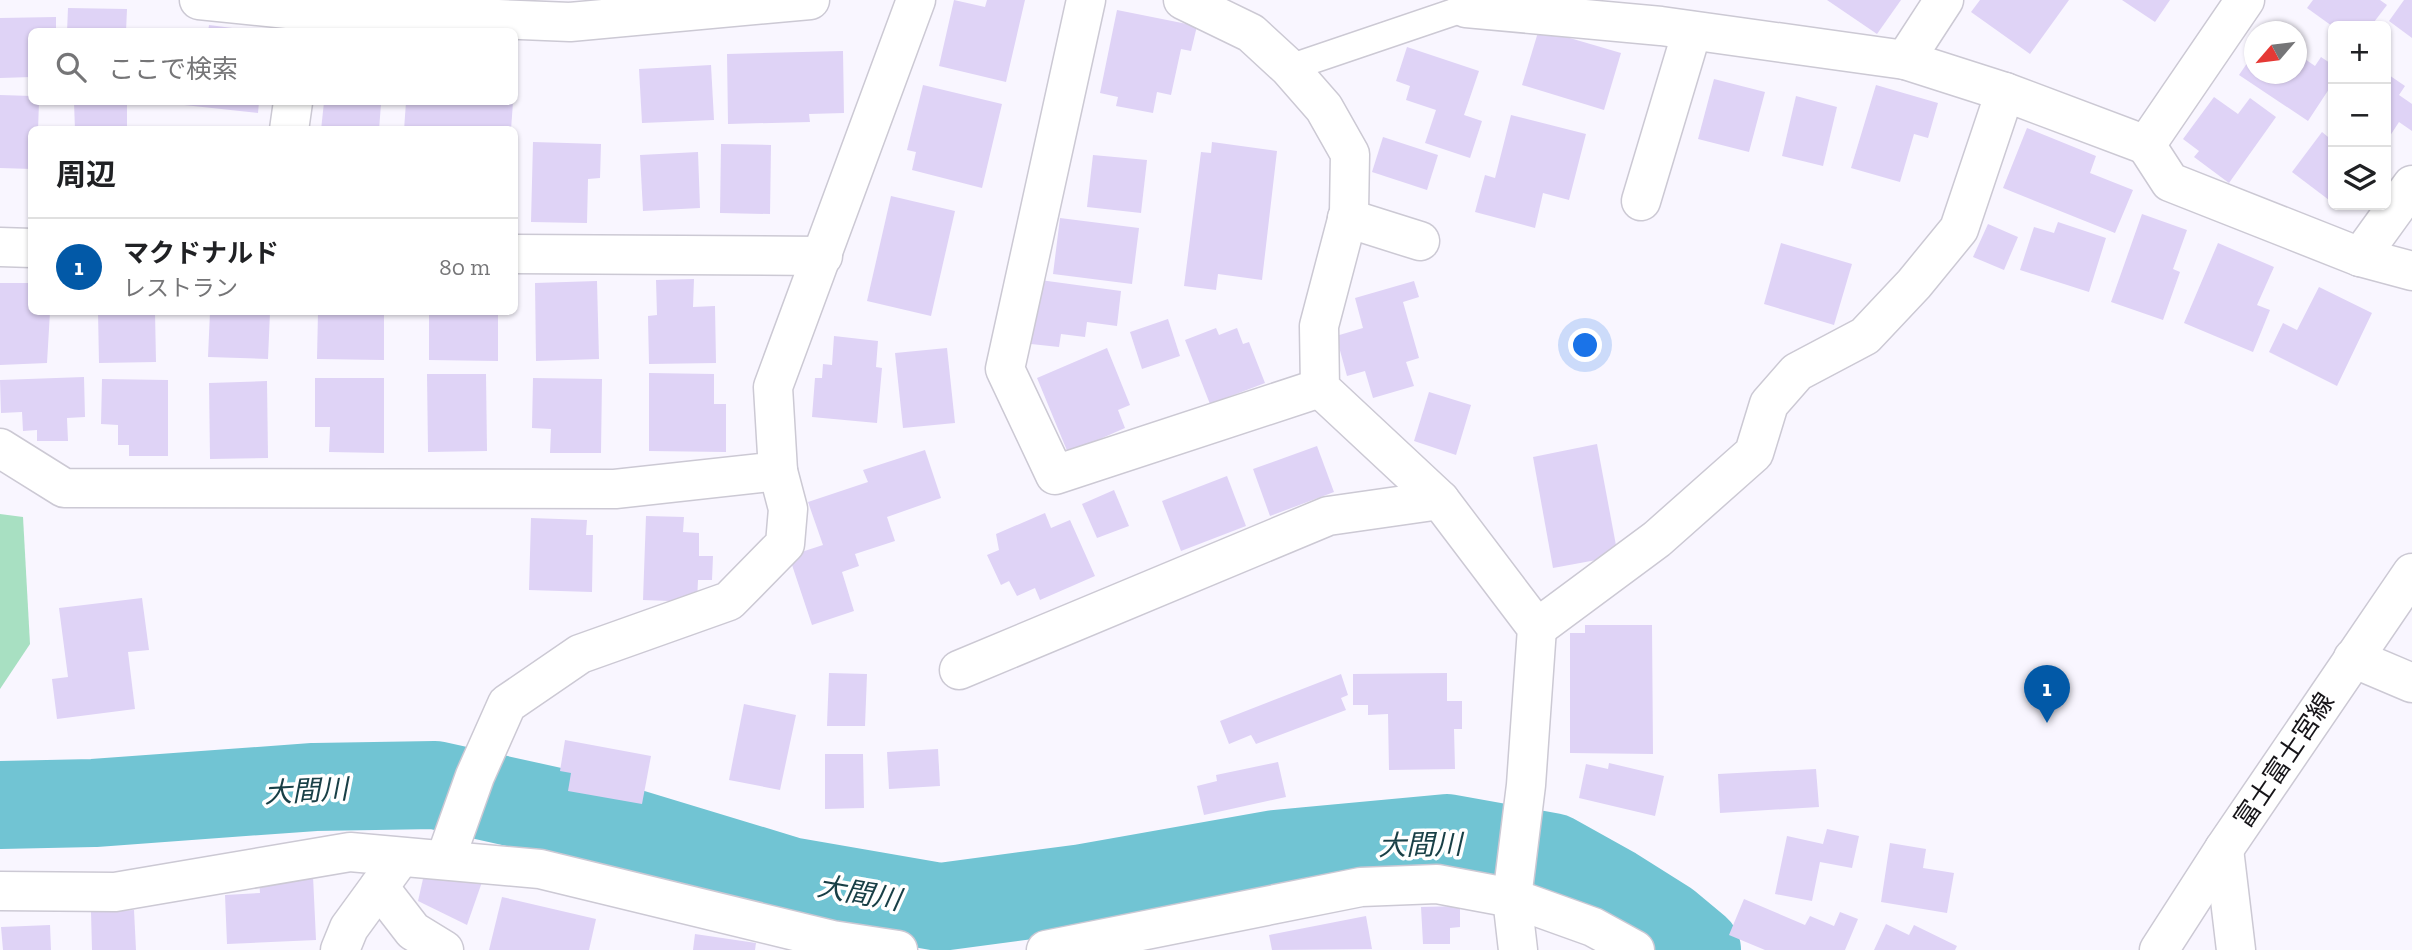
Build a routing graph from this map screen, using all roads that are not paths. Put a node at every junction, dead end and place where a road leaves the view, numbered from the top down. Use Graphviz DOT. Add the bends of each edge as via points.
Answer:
graph roads {
  1 [pos="199,0"];
  2 [pos="810,0"];
  3 [pos="916,0"];
  4 [pos="1086,0"];
  5 [pos="1944,0"];
  6 [pos="2245,0"];
  7 [pos="1204,4"];
  8 [pos="1466,8"];
  9 [pos="1676,19"];
  10 [pos="306,21"];
  11 [pos="1905,60"];
  12 [pos="1289,68"];
  13 [pos="2005,92"];
  14 [pos="293,105"];
  15 [pos="290,126"];
  16 [pos="2146,145"];
  17 [pos="2412,185"];
  18 [pos="1640,201"];
  19 [pos="1347,218"];
  20 [pos="1420,241"];
  21 [pos="0,247"];
  22 [pos="28,248"];
  23 [pos="518,254"];
  24 [pos="823,256"];
  25 [pos="2360,257"];
  26 [pos="2412,271"];
  27 [pos="1320,388"];
  28 [pos="0,448"];
  29 [pos="778,471"];
  30 [pos="1440,500"];
  31 [pos="2412,573"];
  32 [pos="1537,628"];
  33 [pos="2353,659"];
  34 [pos="959,670"];
  35 [pos="2412,683"];
  36 [pos="2224,849"];
  37 [pos="445,860"];
  38 [pos="390,872"];
  39 [pos="0,891"];
  40 [pos="1512,898"];
  41 [pos="340,950"];
  42 [pos="444,950"];
  43 [pos="898,950"];
  44 [pos="1046,950"];
  45 [pos="1518,950"];
  46 [pos="1635,950"];
  47 [pos="2159,950"];
  48 [pos="2236,950"];
  1 -- 10 [label="street"];
  2 -- 10 [label="street" via="570,22"];
  3 -- 24 [label="street"];
  4 -- 27 [label="street" via="1005,369 1055,475"];
  5 -- 11 [label="street"];
  6 -- 16 [label="street"];
  7 -- 12 [label="street" via="1251,33"];
  8 -- 9 [label="street"];
  8 -- 12 [label="lane"];
  9 -- 11 [label="street"];
  9 -- 18 [label="street"];
  11 -- 13 [label="street"];
  12 -- 19 [label="street" via="1324,108 1350,153"];
  13 -- 16 [label="street"];
  13 -- 32 [label="street" via="1959,229 1914,284 1865,336 1797,372 1769,404 1754,453 1657,539"];
  14 -- 15 [label="street"];
  16 -- 25 [label="street" via="2169,182"];
  17 -- 25 [label="street"];
  19 -- 20 [label="street"];
  19 -- 27 [label="street" via="1319,326"];
  21 -- 22 [label="street"];
  23 -- 24 [label="street"];
  24 -- 29 [label="street" via="773,387"];
  25 -- 26 [label="street"];
  27 -- 30 [label="street"];
  28 -- 29 [label="street" via="64,488 615,489"];
  29 -- 37 [label="street" via="789,509 785,544 729,601 580,654 507,704"];
  30 -- 32 [label="street"];
  30 -- 34 [label="street" via="1328,516"];
  31 -- 33 [label="street, 富士富士宮線"];
  32 -- 40 [label="street" via="1527,785"];
  33 -- 35 [label="street"];
  33 -- 36 [label="street, 富士富士宮線"];
  36 -- 47 [label="street, 富士富士宮線"];
  36 -- 48 [label="street"];
  37 -- 38 [label="street"];
  37 -- 43 [label="street" via="540,869 832,940"];
  38 -- 39 [label="street" via="349,852 115,891"];
  38 -- 41 [label="street" via="349,928"];
  38 -- 42 [label="street" via="413,931"];
  40 -- 44 [label="street" via="1437,884 1361,887"];
  40 -- 45 [label="street"];
  40 -- 46 [label="street" via="1593,927"];
}
